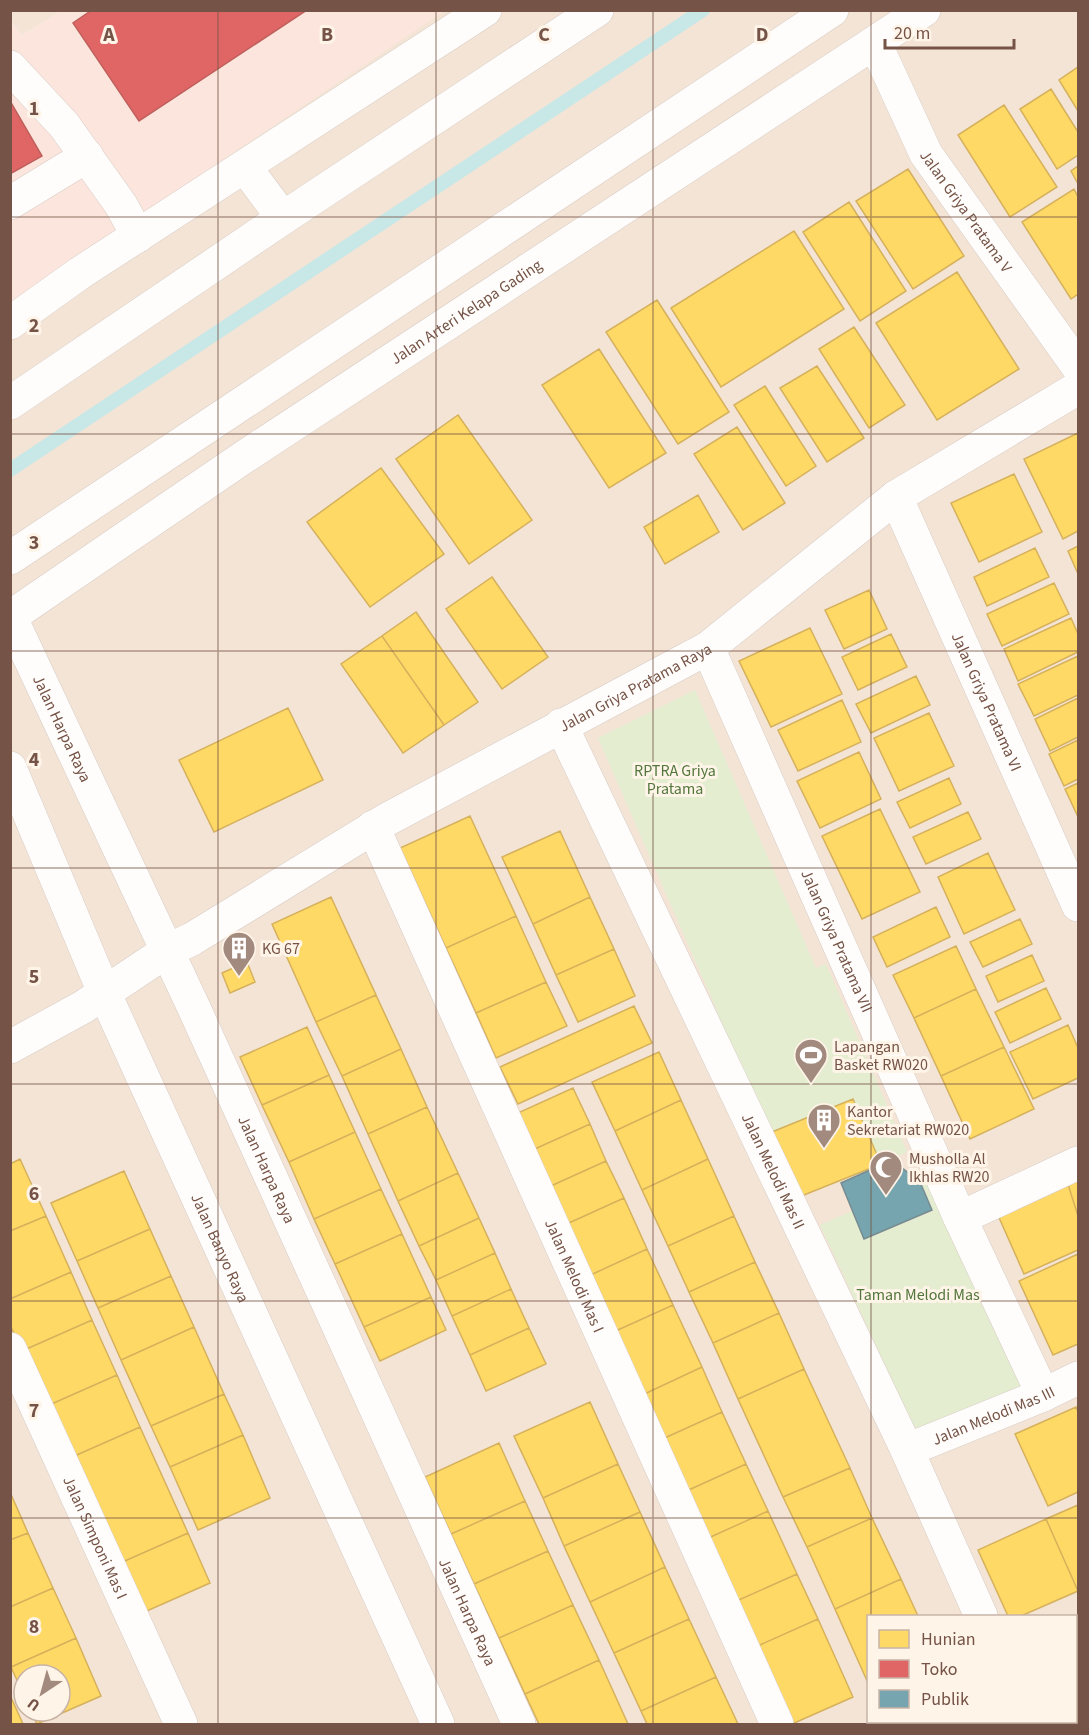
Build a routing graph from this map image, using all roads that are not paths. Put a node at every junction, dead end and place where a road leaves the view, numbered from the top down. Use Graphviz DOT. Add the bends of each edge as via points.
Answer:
graph roads {
  1 [pos="485,10"];
  2 [pos="597,10"];
  3 [pos="832,10"];
  4 [pos="924,10"];
  5 [pos="875,43"];
  6 [pos="10,67"];
  7 [pos="87,156"];
  8 [pos="245,167"];
  9 [pos="10,203"];
  10 [pos="283,218"];
  11 [pos="138,236"];
  12 [pos="10,323"];
  13 [pos="1078,367"];
  14 [pos="1078,388"];
  15 [pos="10,403"];
  16 [pos="219,419"];
  17 [pos="244,457"];
  18 [pos="896,497"];
  19 [pos="10,558"];
  20 [pos="11,617"];
  21 [pos="708,648"];
  22 [pos="561,725"];
  23 [pos="10,768"];
  24 [pos="373,827"];
  25 [pos="1078,904"];
  26 [pos="167,951"];
  27 [pos="104,992"];
  28 [pos="10,1047"];
  29 [pos="1078,1163"];
  30 [pos="960,1218"];
  31 [pos="10,1348"];
  32 [pos="1078,1378"];
  33 [pos="1043,1395"];
  34 [pos="907,1450"];
  35 [pos="980,1615"];
  36 [pos="181,1725"];
  37 [pos="438,1725"];
  38 [pos="519,1725"];
  39 [pos="777,1725"];
  1 -- 8 [label="street"];
  2 -- 10 [label="street"];
  3 -- 16 [label="street"];
  4 -- 5 [label="street, Jalan Arteri Kelapa Gading"];
  5 -- 13 [label="street, Jalan Griya Pratama V" via="926,154"];
  5 -- 17 [label="street, Jalan Arteri Kelapa Gading"];
  6 -- 7 [label="street"];
  7 -- 9 [label="street"];
  7 -- 11 [label="street"];
  8 -- 10 [label="street"];
  8 -- 11 [label="street"];
  10 -- 15 [label="street"];
  11 -- 12 [label="street"];
  14 -- 18 [label="street, Jalan Griya Pratama Raya"];
  16 -- 17 [label="street"];
  16 -- 19 [label="street"];
  17 -- 20 [label="street, Jalan Arteri Kelapa Gading"];
  18 -- 21 [label="street, Jalan Griya Pratama Raya"];
  18 -- 25 [label="street, Jalan Griya Pratama VI"];
  20 -- 26 [label="street, Jalan Harpa Raya"];
  21 -- 22 [label="street, Jalan Griya Pratama Raya"];
  21 -- 30 [label="street, Jalan Griya Pratama VII"];
  22 -- 24 [label="street, Jalan Griya Pratama Raya"];
  22 -- 34 [label="street, Jalan Melodi Mas II"];
  23 -- 27 [label="street, Jalan Banyo Raya"];
  24 -- 26 [label="street, Jalan Griya Pratama Raya"];
  24 -- 39 [label="street, Jalan Melodi Mas I"];
  26 -- 27 [label="street, Jalan Griya Pratama Raya"];
  26 -- 38 [label="street, Jalan Harpa Raya"];
  27 -- 28 [label="street, Jalan Griya Pratama Raya"];
  27 -- 37 [label="street, Jalan Banyo Raya"];
  29 -- 30 [label="street"];
  30 -- 33 [label="street, Jalan Griya Pratama VII"];
  31 -- 36 [label="street, Jalan Simponi Mas I"];
  32 -- 33 [label="street, Jalan Melodi Mas III"];
  33 -- 34 [label="street, Jalan Melodi Mas III"];
  34 -- 35 [label="street, Jalan Melodi Mas II"];
}
